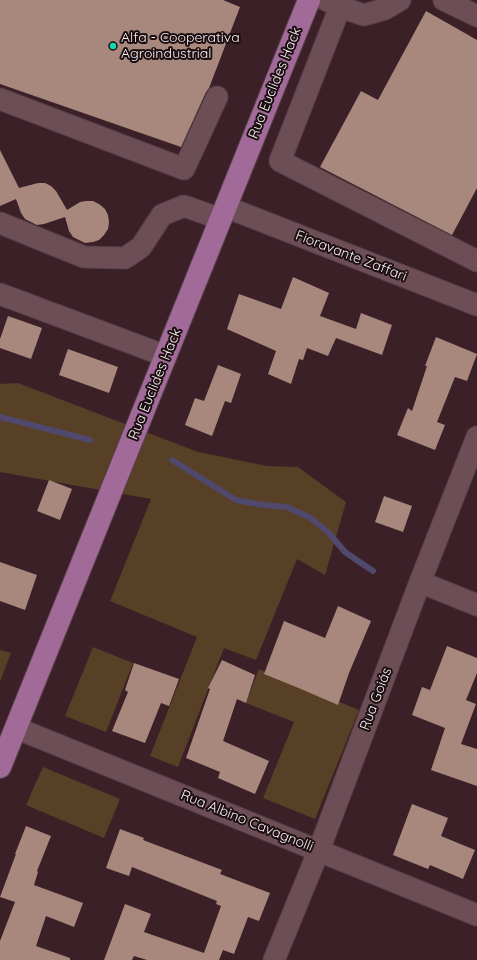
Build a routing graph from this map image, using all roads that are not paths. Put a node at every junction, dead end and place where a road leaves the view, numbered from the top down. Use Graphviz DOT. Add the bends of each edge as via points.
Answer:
graph roads {
  1 [pos="309,0"];
  2 [pos="400,0"];
  3 [pos="444,0"];
  4 [pos="333,4"];
  5 [pos="477,16"];
  6 [pos="217,97"];
  7 [pos="0,99"];
  8 [pos="223,213"];
  9 [pos="0,223"];
  10 [pos="477,261"];
  11 [pos="0,294"];
  12 [pos="477,305"];
  13 [pos="166,356"];
  14 [pos="477,437"];
  15 [pos="420,582"];
  16 [pos="477,605"];
  17 [pos="16,728"];
  18 [pos="0,767"];
  19 [pos="319,850"];
  20 [pos="477,915"];
  21 [pos="274,960"];
  1 -- 8 [label="main road, Rua Euclides Hack"];
  2 -- 4 [label="street" via="385,9 364,15"];
  3 -- 5 [label="street"];
  4 -- 10 [label="street" via="280,161"];
  6 -- 7 [label="street" via="184,169"];
  8 -- 9 [label="street, Fioravante Zaffari" via="184,206 162,215 141,247 125,258 84,257"];
  8 -- 12 [label="street, Fioravante Zaffari"];
  8 -- 13 [label="main road, Rua Euclides Hack"];
  11 -- 13 [label="street"];
  13 -- 17 [label="main road, Rua Euclides Hack"];
  14 -- 15 [label="street, Rua Goiás"];
  15 -- 16 [label="street"];
  15 -- 19 [label="street, Rua Goiás"];
  17 -- 18 [label="main road, Rua Euclides Hack"];
  17 -- 19 [label="street, Rua Albino Cavagnolli"];
  19 -- 20 [label="street, Rua Albino Cavagnolli"];
  19 -- 21 [label="street, Rua Goiás"];
}
